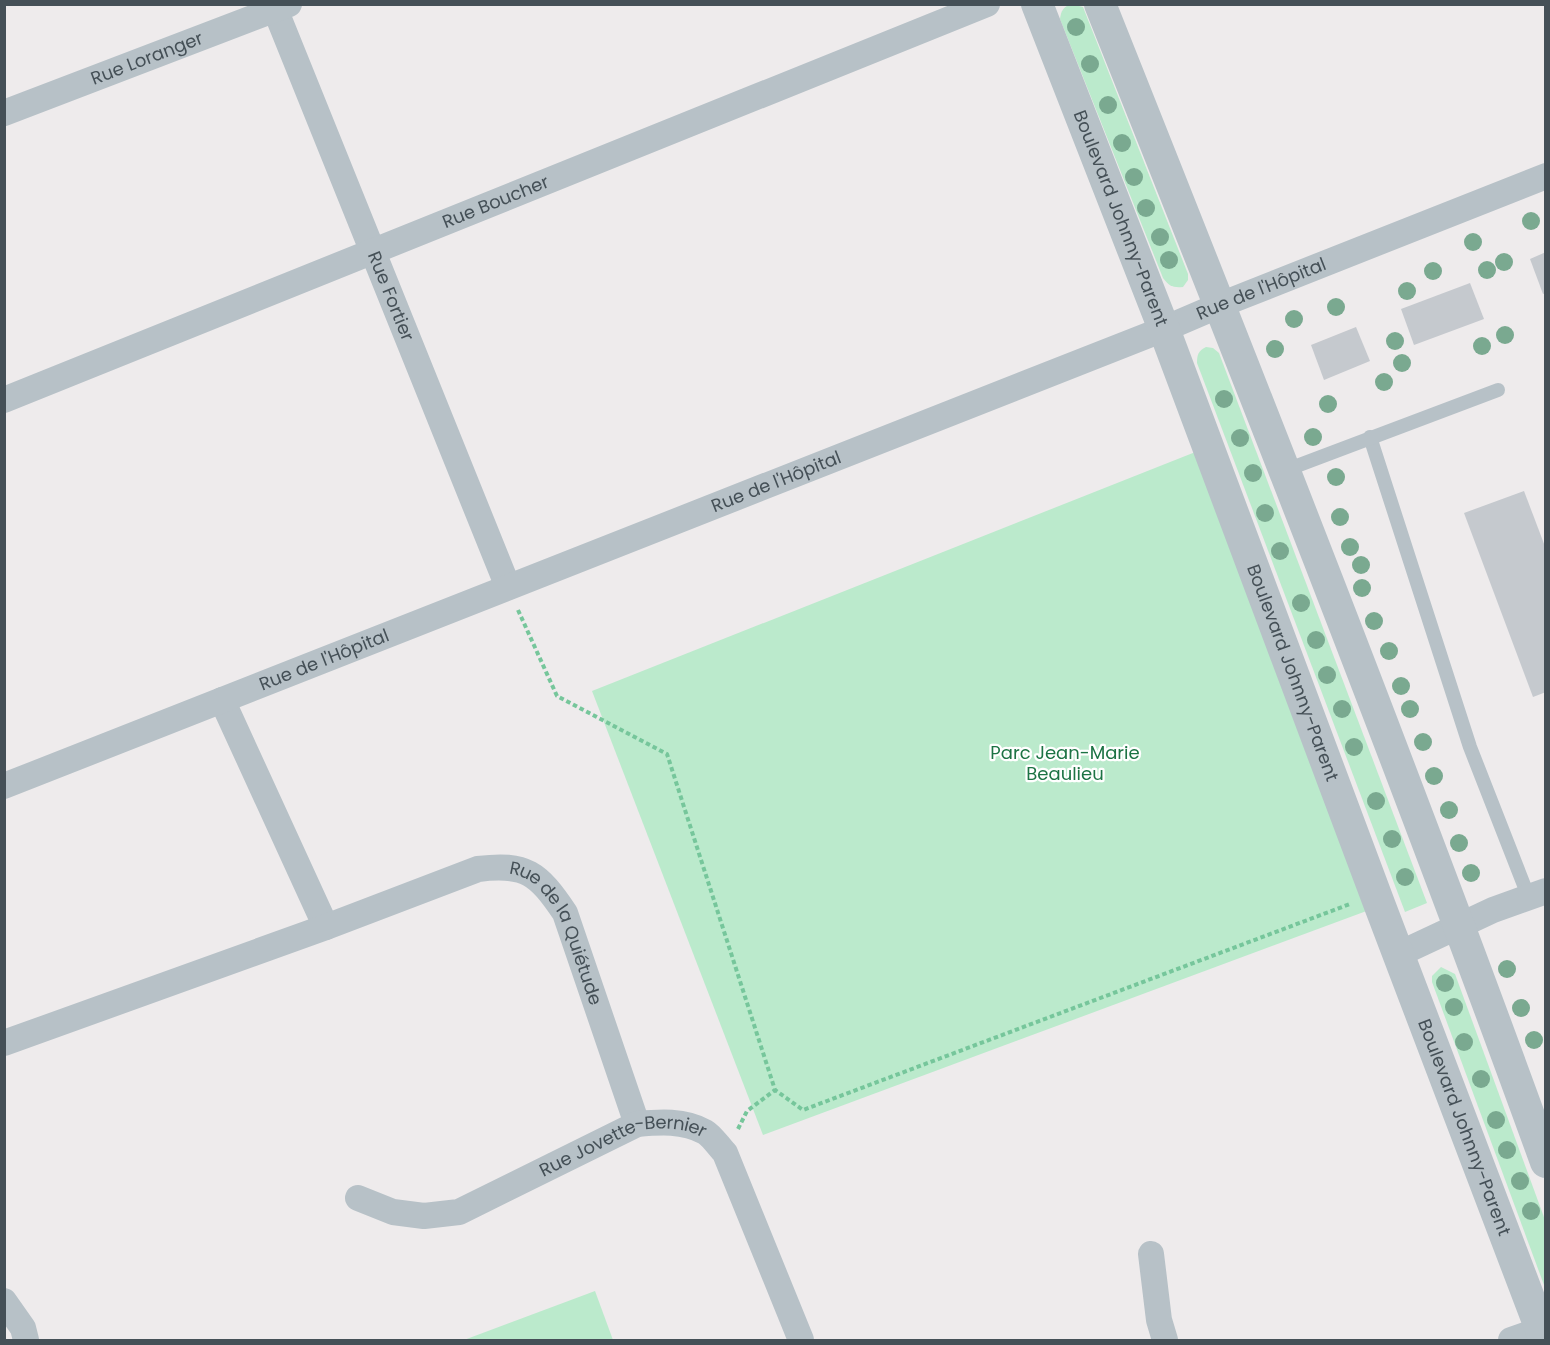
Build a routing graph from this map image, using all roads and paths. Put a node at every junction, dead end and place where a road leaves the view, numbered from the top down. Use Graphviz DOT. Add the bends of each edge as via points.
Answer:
graph roads {
  1 [pos="987,4"];
  2 [pos="1036,4"];
  3 [pos="1100,4"];
  4 [pos="279,6"];
  5 [pos="6,109"];
  6 [pos="1545,176"];
  7 [pos="374,251"];
  8 [pos="1220,305"];
  9 [pos="1164,329"];
  10 [pos="1498,390"];
  11 [pos="4,399"];
  12 [pos="1370,437"];
  13 [pos="1286,470"];
  14 [pos="508,587"];
  15 [pos="222,700"];
  16 [pos="4,786"];
  17 [pos="1376,895"];
  18 [pos="1537,895"];
  19 [pos="326,927"];
  20 [pos="1459,927"];
  21 [pos="1399,954"];
  22 [pos="4,1042"];
  23 [pos="775,1090"];
  24 [pos="1538,1119"];
  25 [pos="637,1124"];
  26 [pos="725,1153"];
  27 [pos="1545,1162"];
  28 [pos="358,1198"];
  29 [pos="1151,1254"];
  30 [pos="4,1301"];
  31 [pos="1544,1332"];
  32 [pos="26,1341"];
  33 [pos="801,1341"];
  34 [pos="1165,1341"];
  35 [pos="1511,1341"];
  1 -- 7 [label="street, Rue Boucher"];
  2 -- 9 [label="street, Boulevard Johnny-Parent"];
  3 -- 8 [label="street"];
  4 -- 5 [label="street, Rue Loranger"];
  4 -- 7 [label="street, Rue Fortier"];
  6 -- 8 [label="street, Rue de l'Hôpital"];
  7 -- 11 [label="street, Rue Boucher"];
  7 -- 14 [label="street, Rue Fortier"];
  8 -- 9 [label="street, Rue de l'Hôpital"];
  8 -- 13 [label="street"];
  9 -- 14 [label="street, Rue de l'Hôpital"];
  9 -- 17 [label="street, Boulevard Johnny-Parent"];
  10 -- 12 [label="lane"];
  12 -- 13 [label="lane"];
  12 -- 18 [label="lane" via="1470,747"];
  13 -- 20 [label="street"];
  14 -- 15 [label="street, Rue de l'Hôpital"];
  14 -- 23 [label="path" via="557,696 667,754"];
  15 -- 16 [label="street, Rue de l'Hôpital"];
  15 -- 19 [label="street"];
  17 -- 21 [label="street, Boulevard Johnny-Parent"];
  17 -- 23 [label="path" via="803,1110"];
  18 -- 20 [label="street"];
  19 -- 22 [label="street, Rue de la Quiétude"];
  19 -- 25 [label="street, Rue de la Quiétude" via="478,868 503,866 527,871 547,886 565,912"];
  20 -- 21 [label="street"];
  20 -- 24 [label="street"];
  21 -- 31 [label="street, Boulevard Johnny-Parent"];
  23 -- 26 [label="path" via="747,1112"];
  24 -- 27 [label="street"];
  25 -- 26 [label="street, Rue Jovette-Bernier" via="664,1122 705,1132"];
  25 -- 28 [label="street, Rue Jovette-Bernier" via="459,1212 424,1216 393,1212"];
  26 -- 33 [label="street, Rue Jovette-Bernier"];
  29 -- 34 [label="street"];
  30 -- 32 [label="street"];
  31 -- 35 [label="street"];
}
